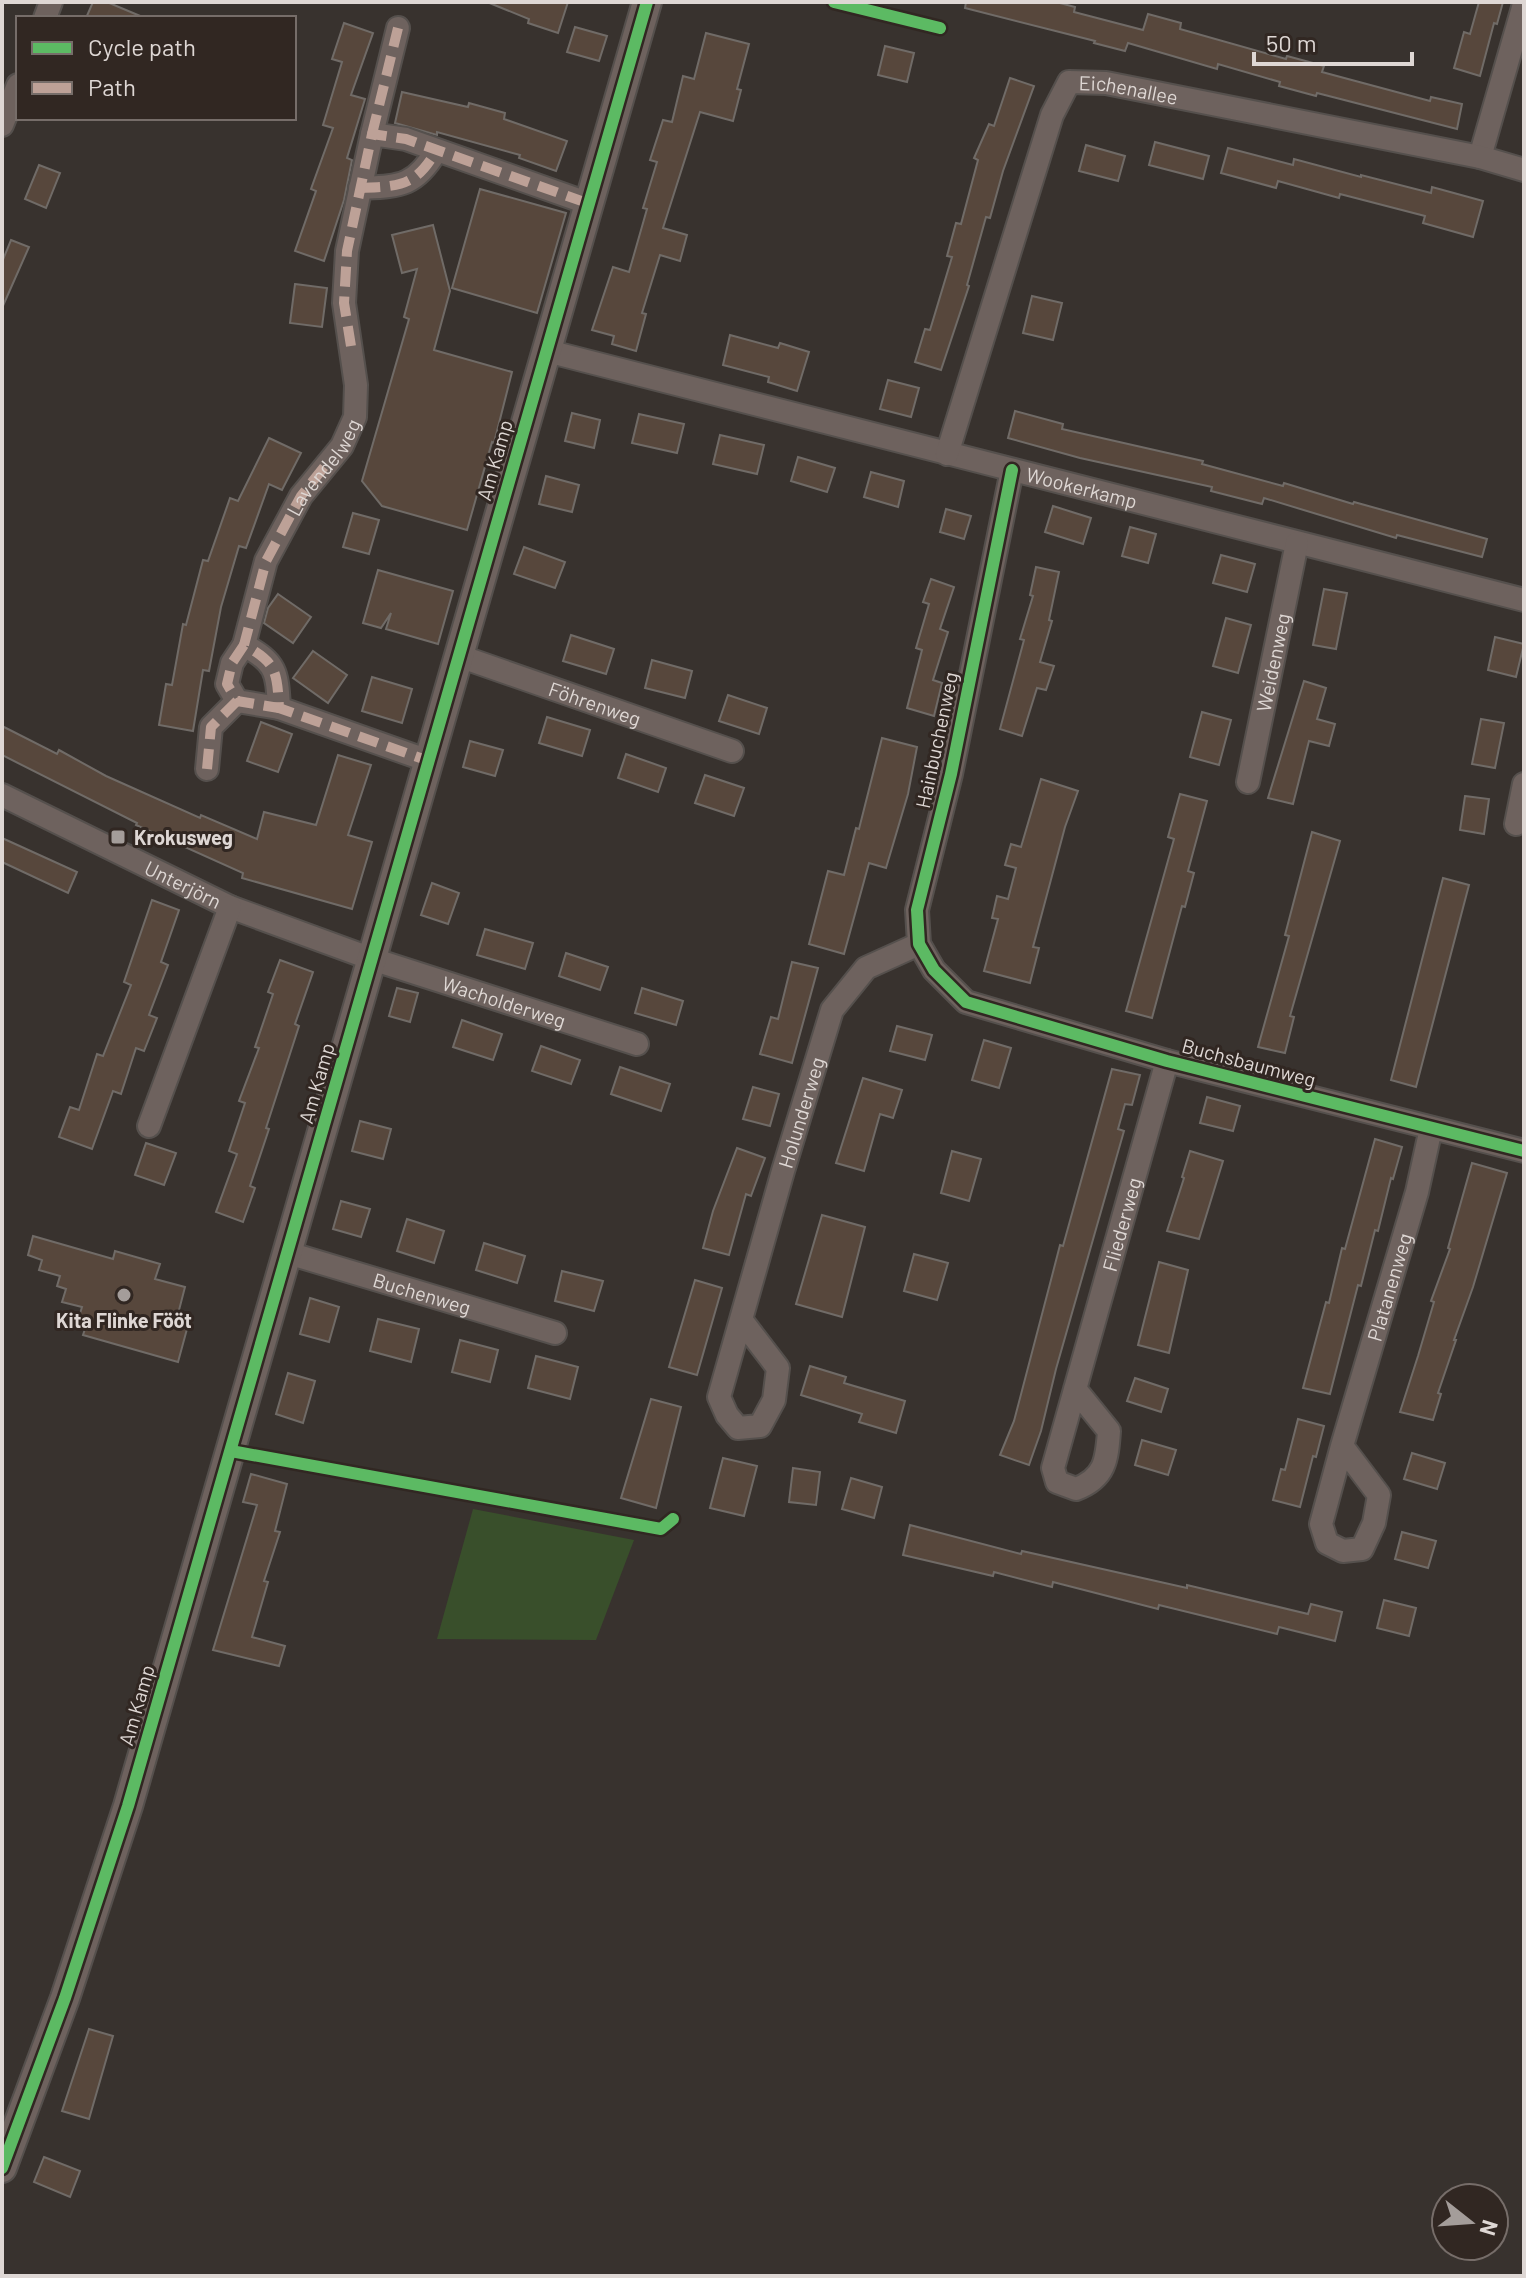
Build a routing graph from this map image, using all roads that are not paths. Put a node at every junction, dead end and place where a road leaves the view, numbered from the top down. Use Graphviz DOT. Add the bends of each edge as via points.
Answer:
graph roads {
  1 [pos="647,2"];
  2 [pos="1524,4"];
  3 [pos="398,28"];
  4 [pos="16,90"];
  5 [pos="2,125"];
  6 [pos="372,134"];
  7 [pos="436,151"];
  8 [pos="1480,157"];
  9 [pos="1524,170"];
  10 [pos="360,188"];
  11 [pos="590,204"];
  12 [pos="547,351"];
  13 [pos="947,454"];
  14 [pos="1012,470"];
  15 [pos="1297,543"];
  16 [pos="1524,600"];
  17 [pos="244,645"];
  18 [pos="459,656"];
  19 [pos="237,701"];
  20 [pos="279,708"];
  21 [pos="732,751"];
  22 [pos="429,761"];
  23 [pos="207,769"];
  24 [pos="1248,782"];
  25 [pos="1524,784"];
  26 [pos="2,795"];
  27 [pos="1516,824"];
  28 [pos="230,907"];
  29 [pos="919,944"];
  30 [pos="372,959"];
  31 [pos="637,1044"];
  32 [pos="1167,1061"];
  33 [pos="149,1126"];
  34 [pos="1431,1128"];
  35 [pos="1524,1151"];
  36 [pos="288,1253"];
  37 [pos="742,1321"];
  38 [pos="555,1333"];
  39 [pos="1075,1389"];
  40 [pos="1342,1446"];
  41 [pos="2,2168"];
  1 -- 11 [label="street, Am Kamp"];
  2 -- 8 [label="street"];
  3 -- 6 [label="street, Lavendelweg"];
  4 -- 5 [label="street"];
  6 -- 7 [label="street"];
  6 -- 10 [label="street, Lavendelweg"];
  7 -- 10 [label="street" via="410,183"];
  7 -- 11 [label="street"];
  8 -- 9 [label="street, Eichenallee"];
  8 -- 13 [label="street, Eichenallee" via="1106,83 1069,82 1052,115"];
  10 -- 17 [label="street, Lavendelweg" via="347,251 344,303 356,385 355,417 342,446 301,496 266,561"];
  11 -- 12 [label="street, Am Kamp"];
  12 -- 13 [label="street, Wookerkamp"];
  12 -- 18 [label="street, Am Kamp"];
  13 -- 14 [label="street, Wookerkamp"];
  14 -- 15 [label="street, Wookerkamp"];
  14 -- 29 [label="street, Hainbuchenweg" via="951,774 917,910"];
  15 -- 16 [label="street, Wookerkamp"];
  15 -- 24 [label="street, Weidenweg"];
  17 -- 19 [label="street, Lavendelweg" via="227,684"];
  17 -- 20 [label="street" via="267,658 277,681"];
  18 -- 21 [label="street, Föhrenweg"];
  18 -- 22 [label="street, Am Kamp"];
  19 -- 20 [label="street"];
  19 -- 23 [label="street" via="211,727"];
  20 -- 22 [label="street"];
  22 -- 30 [label="street, Am Kamp"];
  25 -- 27 [label="street"];
  26 -- 28 [label="street, Unterjörn"];
  28 -- 30 [label="street, Unterjörn"];
  28 -- 33 [label="street"];
  29 -- 32 [label="street, Buchsbaumweg" via="934,970 966,1002"];
  29 -- 37 [label="street, Holunderweg" via="866,968 832,1010"];
  30 -- 31 [label="street, Wacholderweg"];
  30 -- 36 [label="street, Am Kamp"];
  32 -- 34 [label="street, Buchsbaumweg"];
  32 -- 39 [label="street, Fliederweg"];
  34 -- 35 [label="street, Buchsbaumweg"];
  34 -- 40 [label="street, Platanenweg"];
  36 -- 38 [label="street, Buchenweg"];
  36 -- 41 [label="street, Am Kamp" via="128,1806"];
}
